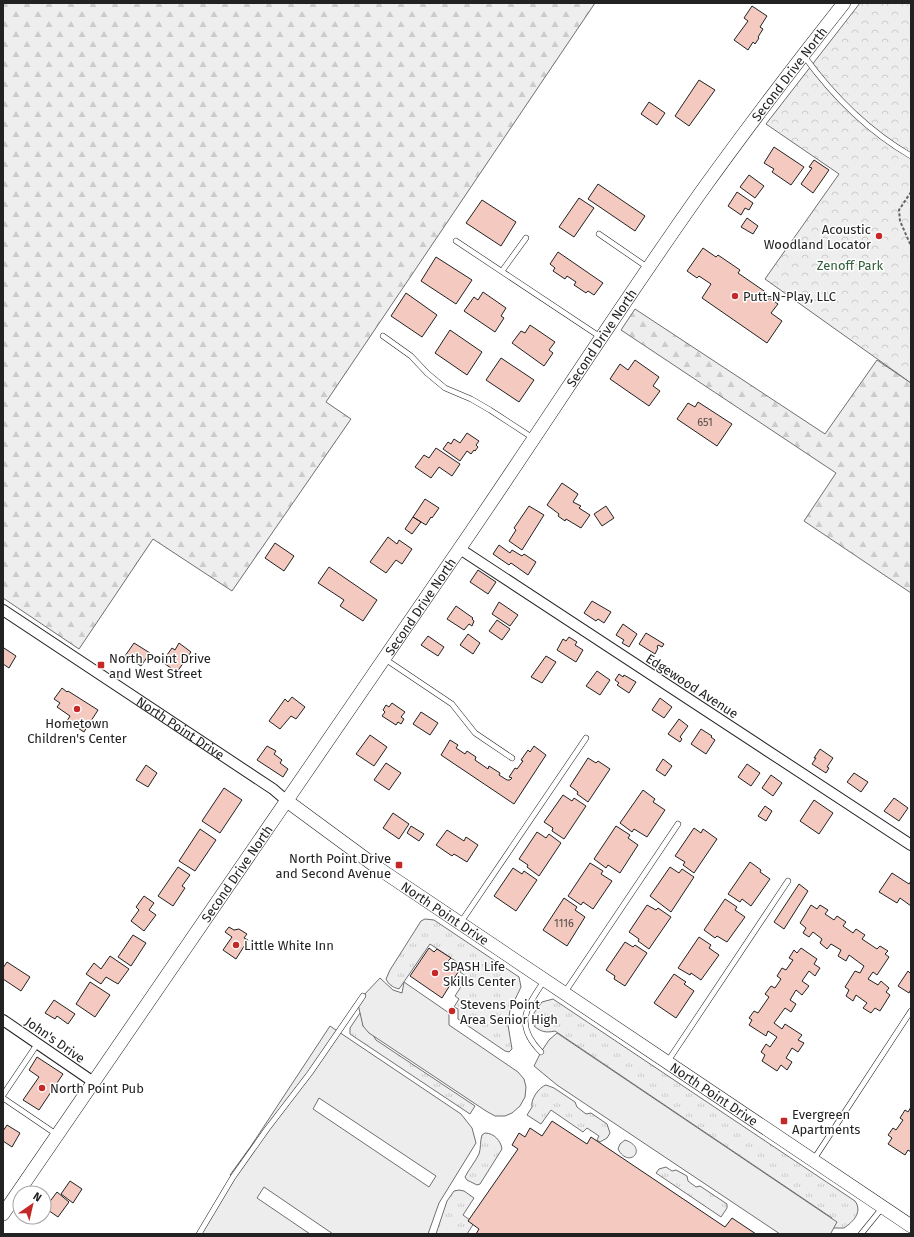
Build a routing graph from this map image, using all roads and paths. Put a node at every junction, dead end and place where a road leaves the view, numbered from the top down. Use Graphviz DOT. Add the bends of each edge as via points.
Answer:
graph roads {
  1 [pos="844,3"];
  2 [pos="803,56"];
  3 [pos="911,156"];
  4 [pos="911,192"];
  5 [pos="599,234"];
  6 [pos="526,238"];
  7 [pos="456,241"];
  8 [pos="911,246"];
  9 [pos="648,267"];
  10 [pos="502,272"];
  11 [pos="383,336"];
  12 [pos="602,338"];
  13 [pos="534,439"];
  14 [pos="460,549"];
  15 [pos="3,610"];
  16 [pos="384,659"];
  17 [pos="586,738"];
  18 [pos="512,758"];
  19 [pos="287,801"];
  20 [pos="678,824"];
  21 [pos="911,845"];
  22 [pos="788,881"];
  23 [pos="461,923"];
  24 [pos="544,980"];
  25 [pos="564,993"];
  26 [pos="363,996"];
  27 [pos="911,1012"];
  28 [pos="3,1020"];
  29 [pos="38,1044"];
  30 [pos="541,1052"];
  31 [pos="667,1062"];
  32 [pos="92,1081"];
  33 [pos="3,1097"];
  34 [pos="56,1135"];
  35 [pos="813,1160"];
  36 [pos="883,1207"];
  37 [pos="3,1214"];
  38 [pos="911,1226"];
  39 [pos="199,1234"];
  40 [pos="861,1234"];
  1 -- 2 [label="street, Second Drive North"];
  2 -- 3 [label="lane" via="822,81 855,115 895,147"];
  2 -- 9 [label="street, Second Drive North"];
  4 -- 8 [label="path" via="899,210 900,220"];
  5 -- 9 [label="lane"];
  6 -- 10 [label="lane"];
  7 -- 10 [label="lane"];
  9 -- 12 [label="street, Second Drive North"];
  10 -- 12 [label="lane"];
  11 -- 13 [label="lane" via="411,356 445,388 471,399"];
  12 -- 13 [label="street, Second Drive North"];
  13 -- 14 [label="street, Second Drive North"];
  14 -- 16 [label="street, Second Drive North"];
  14 -- 21 [label="street, Edgewood Avenue"];
  15 -- 19 [label="street, North Point Drive" via="266,784"];
  16 -- 18 [label="lane" via="452,704 475,733"];
  16 -- 19 [label="street, Second Drive North"];
  17 -- 23 [label="lane"];
  19 -- 23 [label="street, North Point Drive" via="378,868"];
  19 -- 32 [label="street, Second Drive North"];
  20 -- 25 [label="lane"];
  22 -- 31 [label="lane"];
  23 -- 24 [label="street, North Point Drive"];
  24 -- 25 [label="street, North Point Drive"];
  24 -- 30 [label="lane" via="532,999 525,1019 527,1035"];
  25 -- 31 [label="street, North Point Drive"];
  26 -- 39 [label="lane" via="310,1073 233,1176"];
  27 -- 35 [label="lane"];
  28 -- 29 [label="street, John's Drive"];
  29 -- 32 [label="street, John's Drive"];
  29 -- 33 [label="lane"];
  31 -- 35 [label="street, North Point Drive"];
  32 -- 34 [label="street, Second Drive North"];
  33 -- 34 [label="lane"];
  34 -- 37 [label="street, Second Drive North"];
  35 -- 36 [label="street, North Point Drive"];
  36 -- 38 [label="street, North Point Drive"];
  36 -- 40 [label="lane"];
}
